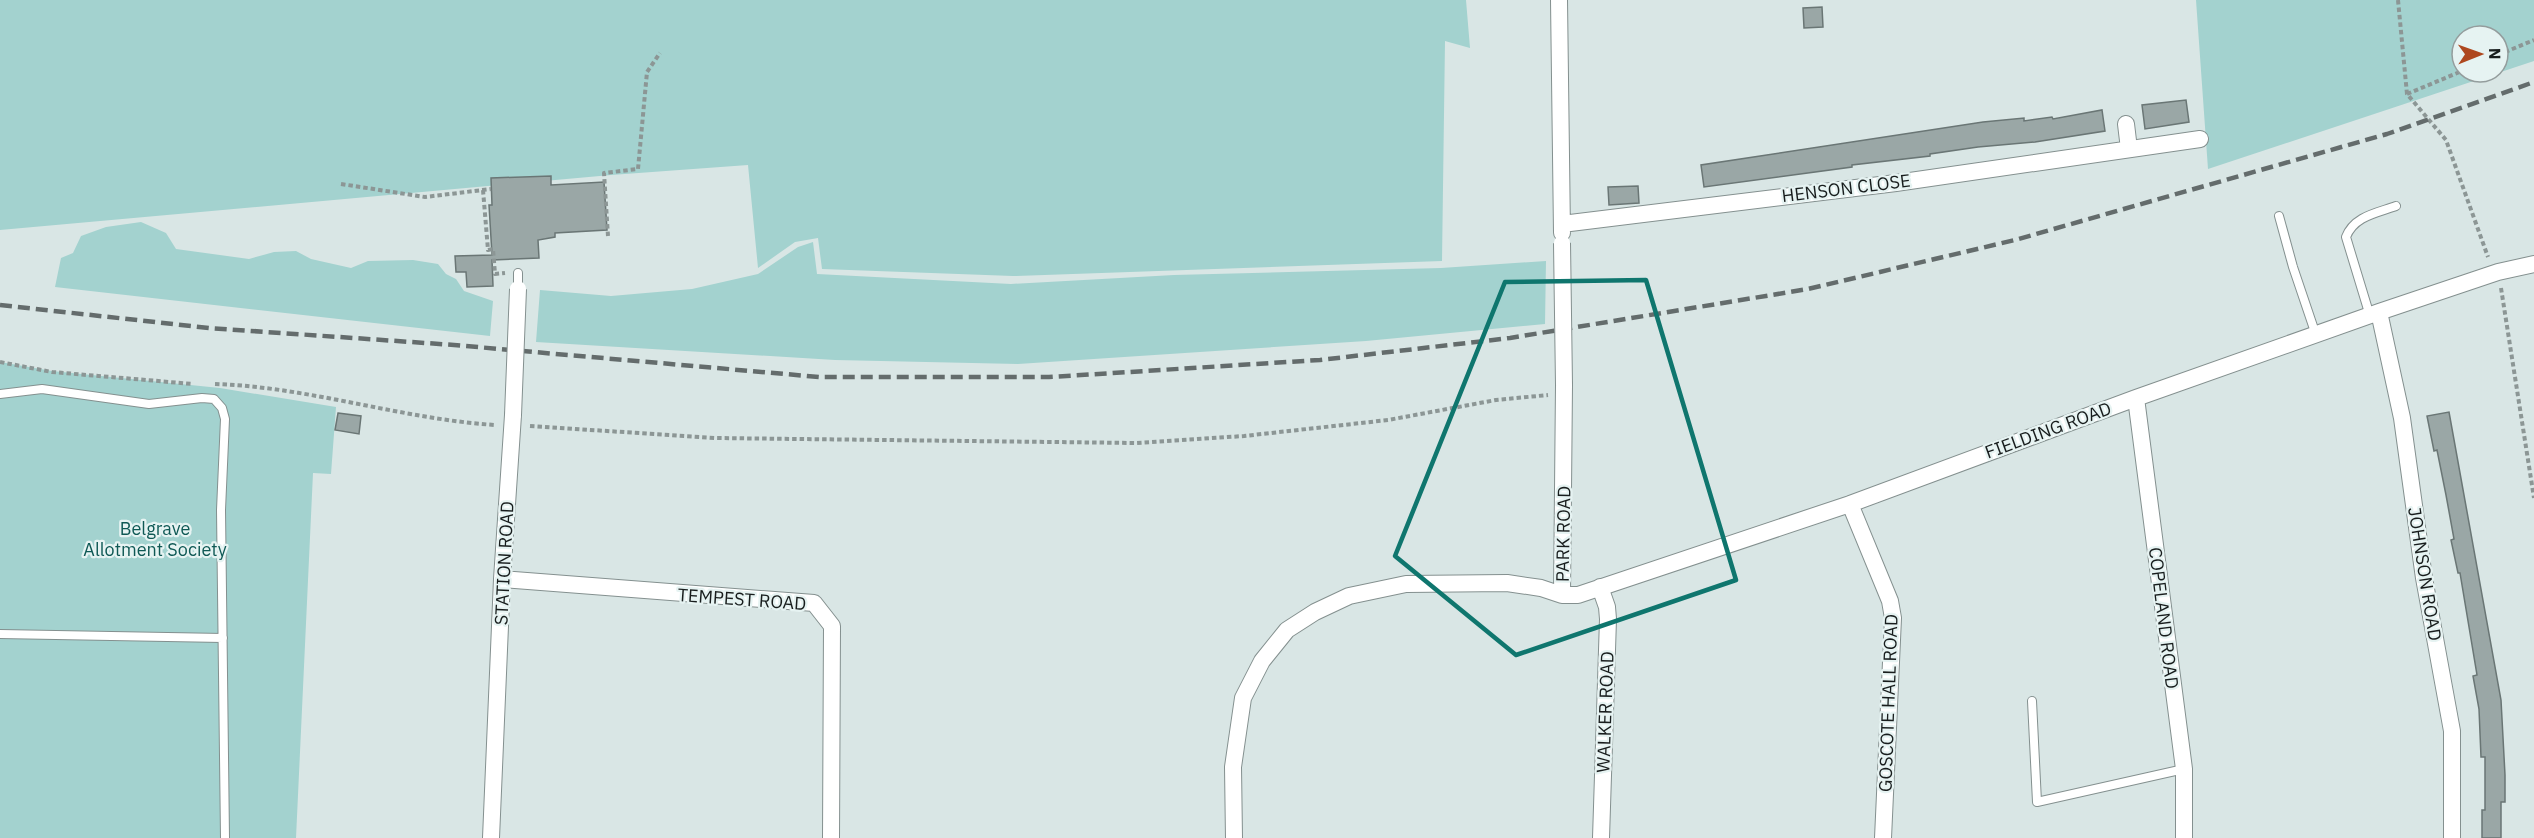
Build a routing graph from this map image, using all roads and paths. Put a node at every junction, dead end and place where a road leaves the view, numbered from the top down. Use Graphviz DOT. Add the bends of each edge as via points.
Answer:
graph roads {
  1 [pos="1559,0"];
  2 [pos="2398,0"];
  3 [pos="2534,40"];
  4 [pos="2510,50"];
  5 [pos="660,53"];
  6 [pos="2450,76"];
  7 [pos="2407,94"];
  8 [pos="2126,124"];
  9 [pos="2199,139"];
  10 [pos="2129,149"];
  11 [pos="341,184"];
  12 [pos="483,189"];
  13 [pos="491,189"];
  14 [pos="2396,206"];
  15 [pos="2279,216"];
  16 [pos="1562,224"];
  17 [pos="608,236"];
  18 [pos="2534,264"];
  19 [pos="2498,272"];
  20 [pos="518,281"];
  21 [pos="2374,314"];
  22 [pos="2316,334"];
  23 [pos="0,362"];
  24 [pos="202,384"];
  25 [pos="213,384"];
  26 [pos="1564,389"];
  27 [pos="0,394"];
  28 [pos="2136,398"];
  29 [pos="512,420"];
  30 [pos="2534,498"];
  31 [pos="1850,504"];
  32 [pos="502,579"];
  33 [pos="1600,587"];
  34 [pos="1562,596"];
  35 [pos="0,634"];
  36 [pos="223,638"];
  37 [pos="2032,701"];
  38 [pos="2184,770"];
  39 [pos="225,838"];
  40 [pos="491,838"];
  41 [pos="831,838"];
  42 [pos="1234,838"];
  43 [pos="1601,838"];
  44 [pos="1883,838"];
  45 [pos="2184,838"];
  46 [pos="2452,838"];
  1 -- 16 [label="street, PARK ROAD"];
  2 -- 7 [label="path"];
  3 -- 4 [label="path"];
  5 -- 17 [label="path" via="647,72 638,169 604,172"];
  6 -- 7 [label="path"];
  7 -- 19 [label="path" via="2446,140 2487,256"];
  8 -- 10 [label="street"];
  9 -- 10 [label="street, HENSON CLOSE"];
  10 -- 16 [label="street, HENSON CLOSE" via="1896,183"];
  11 -- 12 [label="path" via="425,197"];
  12 -- 13 [label="path"];
  12 -- 20 [label="path" via="488,250 493,249 495,274"];
  14 -- 21 [label="lane" via="2357,220 2346,237"];
  15 -- 22 [label="lane"];
  16 -- 26 [label="street, PARK ROAD, bridge"];
  18 -- 19 [label="street, FIELDING ROAD"];
  19 -- 21 [label="street, FIELDING ROAD"];
  19 -- 30 [label="path"];
  20 -- 29 [label="street, STATION ROAD, bridge"];
  21 -- 22 [label="street, FIELDING ROAD"];
  21 -- 46 [label="street, JOHNSON ROAD" via="2402,418 2424,578 2452,731"];
  22 -- 28 [label="street, FIELDING ROAD"];
  23 -- 24 [label="path" via="52,372"];
  25 -- 29 [label="path" via="258,386 454,422"];
  26 -- 29 [label="path" via="1388,420 1137,443 715,438"];
  26 -- 34 [label="street, PARK ROAD"];
  27 -- 36 [label="lane" via="42,389 149,404 214,399 225,419 221,510"];
  28 -- 31 [label="street, FIELDING ROAD"];
  28 -- 38 [label="street, COPELAND ROAD"];
  29 -- 32 [label="street, STATION ROAD"];
  31 -- 33 [label="street, FIELDING ROAD"];
  31 -- 44 [label="street, GOSCOTE HALL ROAD" via="1890,601 1893,618"];
  32 -- 40 [label="street, STATION ROAD"];
  32 -- 41 [label="street, TEMPEST ROAD" via="814,603 832,626"];
  33 -- 34 [label="street, FIELDING ROAD"];
  33 -- 43 [label="street, WALKER ROAD" via="1608,619"];
  34 -- 42 [label="street, PARK ROAD" via="1507,583 1406,584 1349,596 1287,630 1262,661 1243,699 1233,767"];
  35 -- 36 [label="lane"];
  36 -- 39 [label="lane"];
  37 -- 38 [label="lane" via="2037,802"];
  38 -- 45 [label="street, COPELAND ROAD"];
}
